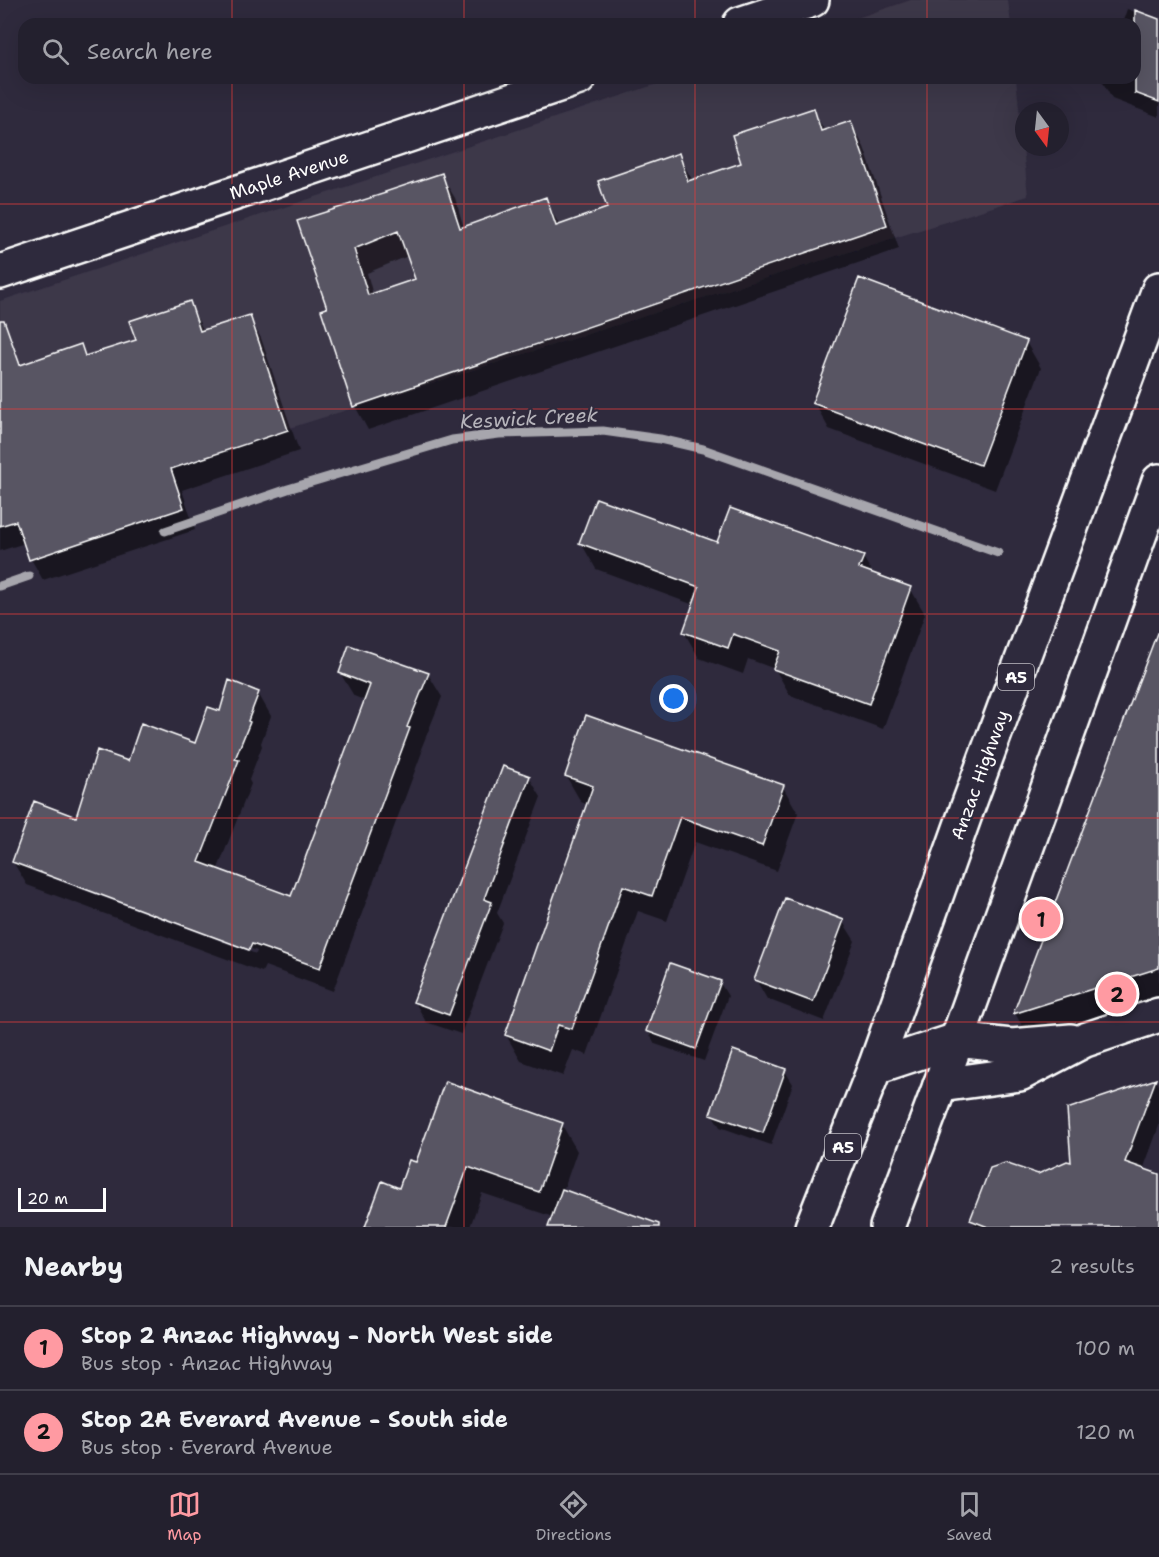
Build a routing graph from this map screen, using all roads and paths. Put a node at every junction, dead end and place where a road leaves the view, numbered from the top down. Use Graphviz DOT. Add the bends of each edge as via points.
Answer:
graph roads {
  1 [pos="812,0"];
  2 [pos="758,18"];
  3 [pos="561,84"];
  4 [pos="0,272"];
  5 [pos="1159,289"];
  6 [pos="1152,327"];
  7 [pos="1159,481"];
  8 [pos="1153,515"];
  9 [pos="1159,1016"];
  10 [pos="957,1040"];
  11 [pos="1085,1040"];
  12 [pos="875,1067"];
  13 [pos="940,1085"];
  14 [pos="812,1227"];
  15 [pos="887,1227"];
  1 -- 2 [label="main road"];
  3 -- 4 [label="main road, Maple Avenue"];
  5 -- 6 [label="main road, Anzac Highway / A5"];
  6 -- 12 [label="main road, Anzac Highway / A5" via="967,809"];
  7 -- 8 [label="main road"];
  8 -- 10 [label="main road"];
  9 -- 11 [label="main road"];
  10 -- 11 [label="main road" via="1011,1046"];
  10 -- 12 [label="main road"];
  10 -- 13 [label="main road"];
  11 -- 13 [label="main road" via="1020,1074"];
  12 -- 14 [label="main road, Anzac Highway / A5"];
  13 -- 15 [label="main road"];
}
